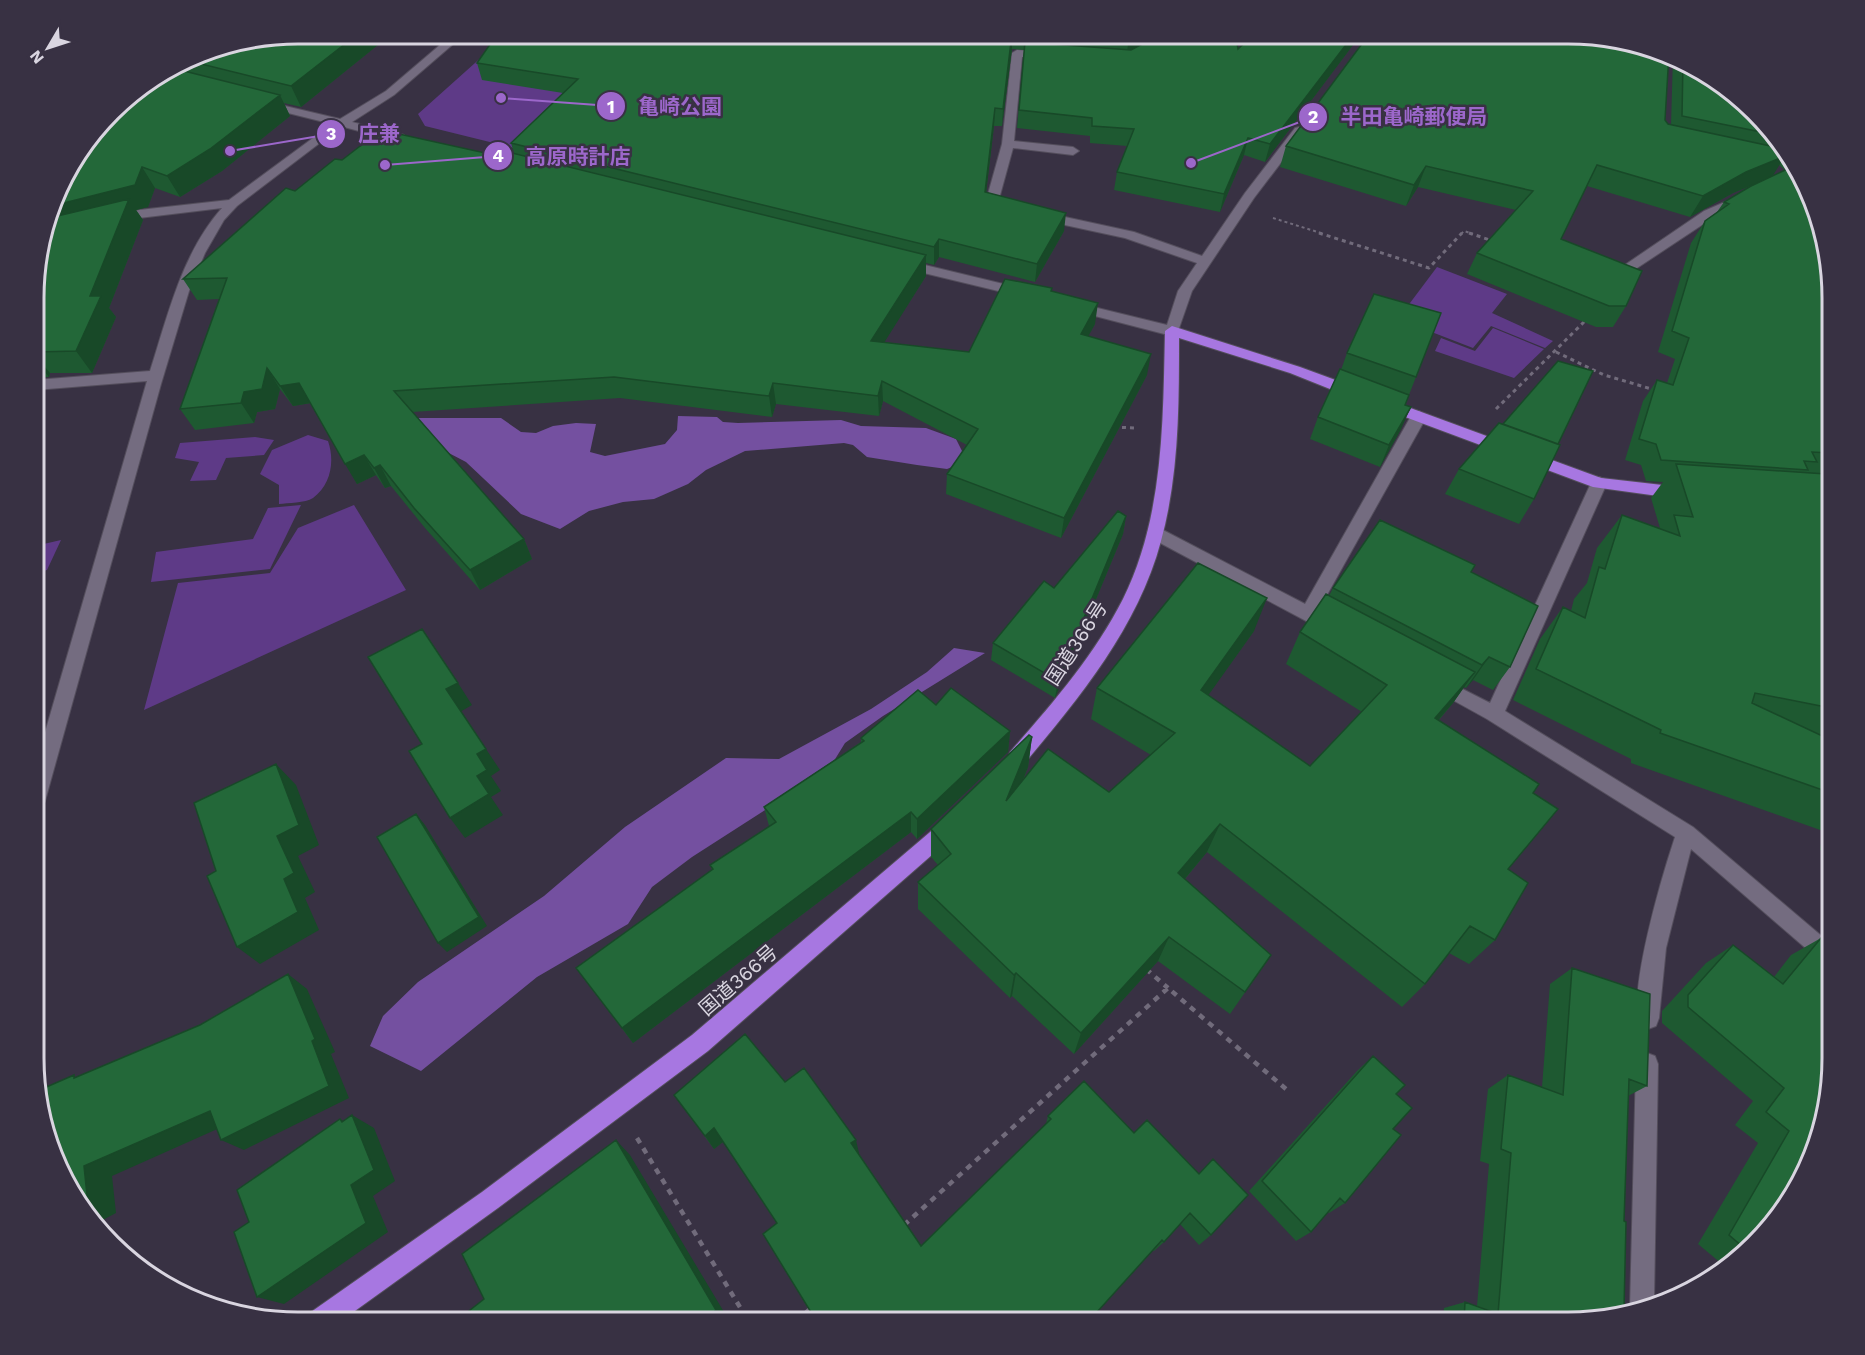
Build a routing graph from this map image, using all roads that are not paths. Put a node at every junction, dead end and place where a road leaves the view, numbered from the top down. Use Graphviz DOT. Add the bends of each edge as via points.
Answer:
graph roads {
  1 [pos="448,44"];
  2 [pos="1148,44"];
  3 [pos="1062,56"];
  4 [pos="1129,62"];
  5 [pos="248,100"];
  6 [pos="1307,121"];
  7 [pos="342,123"];
  8 [pos="414,142"];
  9 [pos="1008,144"];
  10 [pos="1073,151"];
  11 [pos="1752,194"];
  12 [pos="233,203"];
  13 [pos="99,224"];
  14 [pos="888,259"];
  15 [pos="1205,261"];
  16 [pos="1623,271"];
  17 [pos="1036,297"];
  18 [pos="1059,302"];
  19 [pos="1172,331"];
  20 [pos="156,375"];
  21 [pos="44,384"];
  22 [pos="1419,416"];
  23 [pos="1599,483"];
  24 [pos="1691,493"];
  25 [pos="1155,533"];
  26 [pos="1308,614"];
  27 [pos="1350,636"];
  28 [pos="1422,675"];
  29 [pos="1494,714"];
  30 [pos="44,769"];
  31 [pos="1004,773"];
  32 [pos="962,814"];
  33 [pos="1686,833"];
  34 [pos="1822,949"];
  35 [pos="1641,1301"];
  36 [pos="334,1312"];
  1 -- 7 [label="street" via="390,93"];
  2 -- 4 [label="street" via="1143,53"];
  3 -- 9 [label="street" via="1017,53"];
  5 -- 7 [label="street"];
  6 -- 15 [label="street"];
  7 -- 8 [label="street"];
  7 -- 12 [label="street"];
  9 -- 10 [label="street"];
  9 -- 15 [label="street" via="992,201 1022,212 1129,236"];
  11 -- 16 [label="street" via="1708,214"];
  12 -- 13 [label="street" via="139,214"];
  12 -- 20 [label="street" via="221,214 191,269"];
  14 -- 17 [label="street"];
  15 -- 19 [label="street" via="1179,304"];
  18 -- 19 [label="street"];
  19 -- 22 [label="highway" via="1295,370"];
  19 -- 25 [label="highway, 国道366号" via="1165,479"];
  20 -- 21 [label="street"];
  20 -- 30 [label="street"];
  22 -- 23 [label="highway"];
  22 -- 26 [label="street"];
  23 -- 24 [label="highway"];
  23 -- 29 [label="street"];
  25 -- 26 [label="street"];
  25 -- 31 [label="highway, 国道366号" via="1144,569 1107,644 1068,699"];
  26 -- 27 [label="street"];
  28 -- 29 [label="street"];
  29 -- 33 [label="street"];
  32 -- 36 [label="highway, 国道366号" via="700,1043"];
  33 -- 34 [label="street"];
  33 -- 35 [label="street" via="1671,876 1651,977"];
}
